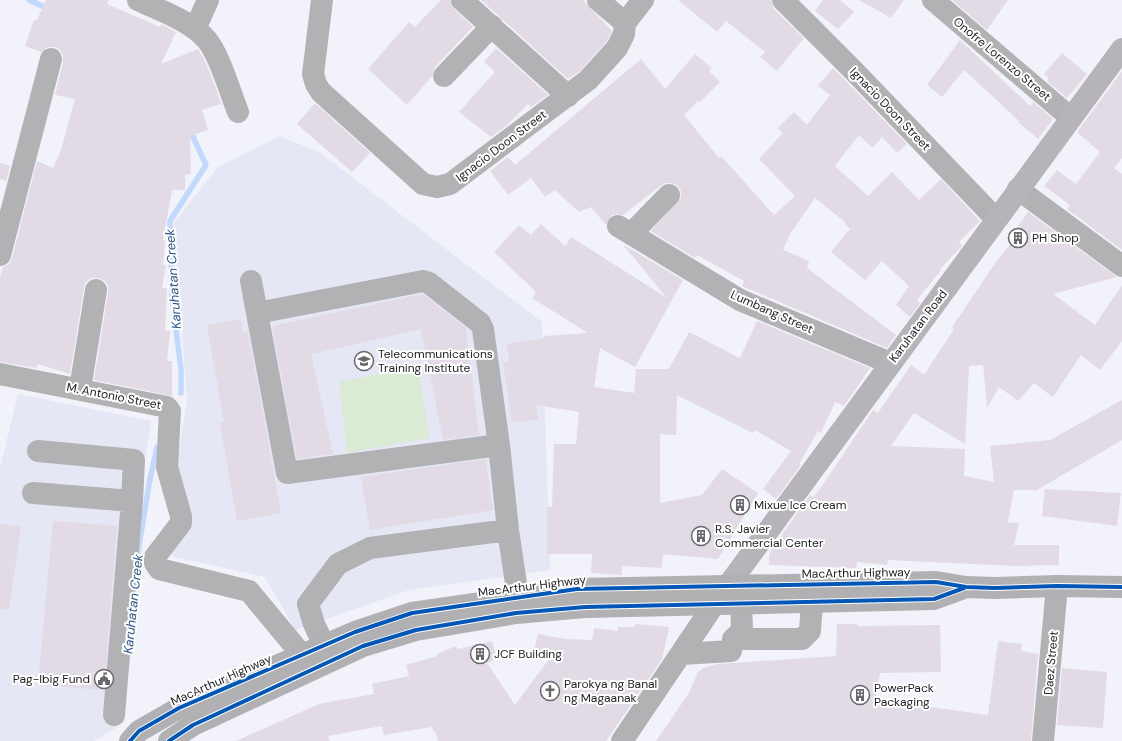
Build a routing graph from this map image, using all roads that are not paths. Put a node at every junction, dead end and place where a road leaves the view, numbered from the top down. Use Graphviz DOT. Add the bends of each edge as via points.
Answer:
graph roads {
  1 [pos="138,0"];
  2 [pos="208,0"];
  3 [pos="322,0"];
  4 [pos="462,0"];
  5 [pos="598,0"];
  6 [pos="643,0"];
  7 [pos="783,0"];
  8 [pos="933,0"];
  9 [pos="625,24"];
  10 [pos="492,26"];
  11 [pos="195,29"];
  12 [pos="1122,49"];
  13 [pos="51,59"];
  14 [pos="444,76"];
  15 [pos="568,96"];
  16 [pos="238,112"];
  17 [pos="1071,118"];
  18 [pos="1018,189"];
  19 [pos="669,195"];
  20 [pos="996,219"];
  21 [pos="0,255"];
  22 [pos="1122,266"];
  23 [pos="251,281"];
  24 [pos="96,290"];
  25 [pos="257,313"];
  26 [pos="890,363"];
  27 [pos="0,374"];
  28 [pos="80,389"];
  29 [pos="499,445"];
  30 [pos="38,451"];
  31 [pos="32,493"];
  32 [pos="132,501"];
  33 [pos="508,530"];
  34 [pos="1057,586"];
  35 [pos="966,587"];
  36 [pos="1122,587"];
  37 [pos="735,593"];
  38 [pos="518,597"];
  39 [pos="812,602"];
  40 [pos="715,603"];
  41 [pos="742,631"];
  42 [pos="324,645"];
  43 [pos="682,654"];
  44 [pos="302,655"];
  45 [pos="114,715"];
  46 [pos="130,741"];
  47 [pos="168,741"];
  48 [pos="622,741"];
  49 [pos="1043,741"];
  1 -- 11 [label="street"];
  2 -- 11 [label="street"];
  3 -- 15 [label="street, Ignacio Doon Street" via="313,74 316,84 321,92 423,184 437,187 450,184"];
  4 -- 10 [label="street"];
  5 -- 9 [label="street"];
  6 -- 9 [label="street, Ignacio Doon Street"];
  7 -- 20 [label="street, Ignacio Doon Street"];
  8 -- 17 [label="street, Onofre Lorenzo Street"];
  9 -- 15 [label="street, Ignacio Doon Street" via="624,34 616,48 588,80"];
  10 -- 14 [label="street"];
  10 -- 15 [label="street"];
  11 -- 16 [label="street" via="208,41 214,52"];
  12 -- 17 [label="main road, Karuhatan Road"];
  13 -- 21 [label="street"];
  17 -- 18 [label="main road, Karuhatan Road"];
  18 -- 20 [label="main road, Karuhatan Road"];
  18 -- 22 [label="street"];
  19 -- 26 [label="street, Lumbang Street" via="625,230 740,300"];
  20 -- 26 [label="main road, Karuhatan Road"];
  23 -- 25 [label="street"];
  24 -- 28 [label="street"];
  25 -- 29 [label="street" via="423,281 429,283 480,323 483,329"];
  25 -- 29 [label="street" via="287,473"];
  26 -- 37 [label="main road, Karuhatan Road"];
  27 -- 28 [label="street, M. Antonio Street"];
  28 -- 44 [label="street, M. Antonio Street" via="167,407 170,411 167,467 181,523 154,556 155,564 159,569 249,591"];
  29 -- 33 [label="street"];
  30 -- 32 [label="street" via="134,460"];
  31 -- 32 [label="street"];
  32 -- 45 [label="street"];
  33 -- 38 [label="street"];
  33 -- 42 [label="street" via="370,548 338,564 308,604"];
  34 -- 35 [label="highway, MacArthur Highway"];
  34 -- 36 [label="highway, MacArthur Highway"];
  34 -- 49 [label="street, Daez Street"];
  35 -- 37 [label="highway, MacArthur Highway" via="936,582"];
  35 -- 39 [label="highway, MacArthur Highway" via="934,599"];
  37 -- 38 [label="highway, MacArthur Highway" via="577,589"];
  37 -- 39 [label="highway, MacArthur Highway"];
  37 -- 40 [label="highway, MacArthur Highway"];
  37 -- 41 [label="street"];
  38 -- 42 [label="highway, MacArthur Highway" via="412,613"];
  39 -- 41 [label="street" via="810,631 802,639 746,639"];
  40 -- 43 [label="street"];
  40 -- 47 [label="highway, MacArthur Highway" via="586,607 516,613 416,630 363,646 193,725"];
  41 -- 43 [label="street" via="733,639 731,651"];
  42 -- 44 [label="highway, MacArthur Highway"];
  43 -- 48 [label="street"];
  44 -- 46 [label="highway, MacArthur Highway" via="179,708 138,731"];
}
